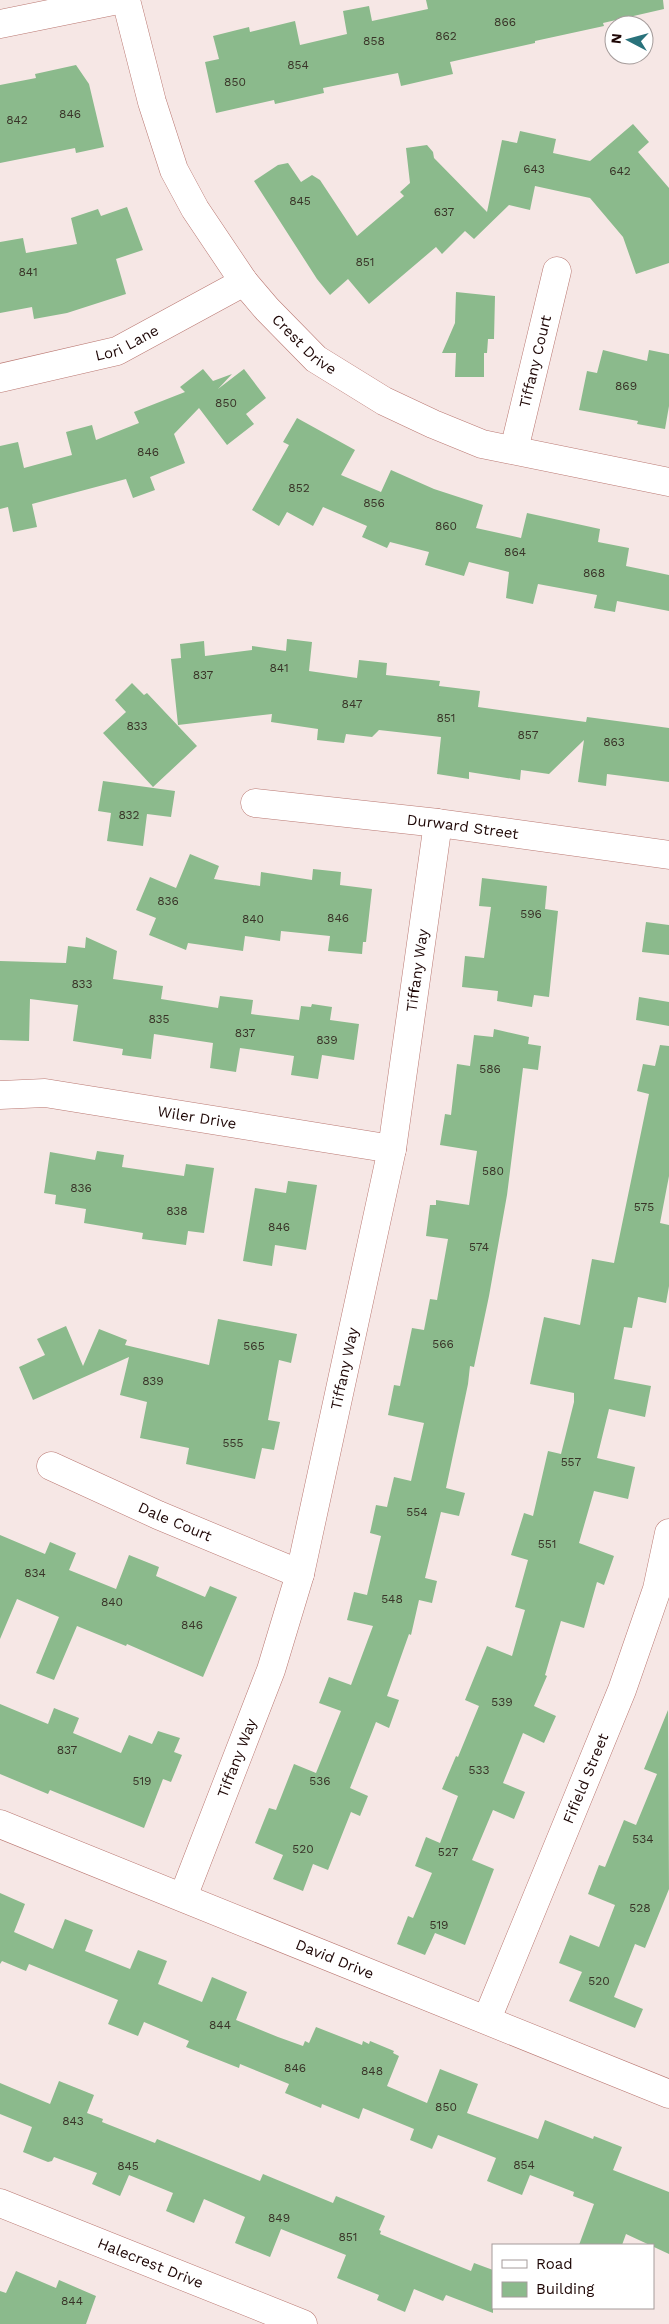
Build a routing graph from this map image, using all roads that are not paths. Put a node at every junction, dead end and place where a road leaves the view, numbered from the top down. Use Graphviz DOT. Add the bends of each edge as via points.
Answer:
graph roads {
  1 [pos="118,0"];
  2 [pos="126,0"];
  3 [pos="0,24"];
  4 [pos="557,271"];
  5 [pos="244,282"];
  6 [pos="0,378"];
  7 [pos="514,450"];
  8 [pos="669,482"];
  9 [pos="255,803"];
  10 [pos="438,823"];
  11 [pos="669,855"];
  12 [pos="0,1095"];
  13 [pos="392,1149"];
  14 [pos="51,1466"];
  15 [pos="669,1533"];
  16 [pos="300,1574"];
  17 [pos="0,1824"];
  18 [pos="183,1897"];
  19 [pos="487,2019"];
  20 [pos="669,2094"];
  21 [pos="0,2203"];
  22 [pos="303,2324"];
  1 -- 3 [label="street"];
  2 -- 5 [label="street, Crest Drive" via="152,102 174,170 195,209"];
  4 -- 7 [label="street, Tiffany Court"];
  5 -- 6 [label="street, Lori Lane" via="117,351"];
  5 -- 7 [label="street, Crest Drive" via="291,335 323,364 384,401 433,424 482,444"];
  7 -- 8 [label="street, Crest Drive"];
  9 -- 10 [label="street, Durward Street"];
  10 -- 11 [label="street, Durward Street"];
  10 -- 13 [label="street, Tiffany Way"];
  12 -- 13 [label="street, Wiler Drive" via="45,1093"];
  13 -- 16 [label="street, Tiffany Way"];
  14 -- 16 [label="street, Dale Court"];
  15 -- 19 [label="street, Fifield Street" via="657,1589 622,1690"];
  16 -- 18 [label="street, Tiffany Way" via="271,1670"];
  17 -- 18 [label="street, David Drive"];
  18 -- 19 [label="street, David Drive"];
  19 -- 20 [label="street, David Drive"];
  21 -- 22 [label="street, Halecrest Drive"];
}
